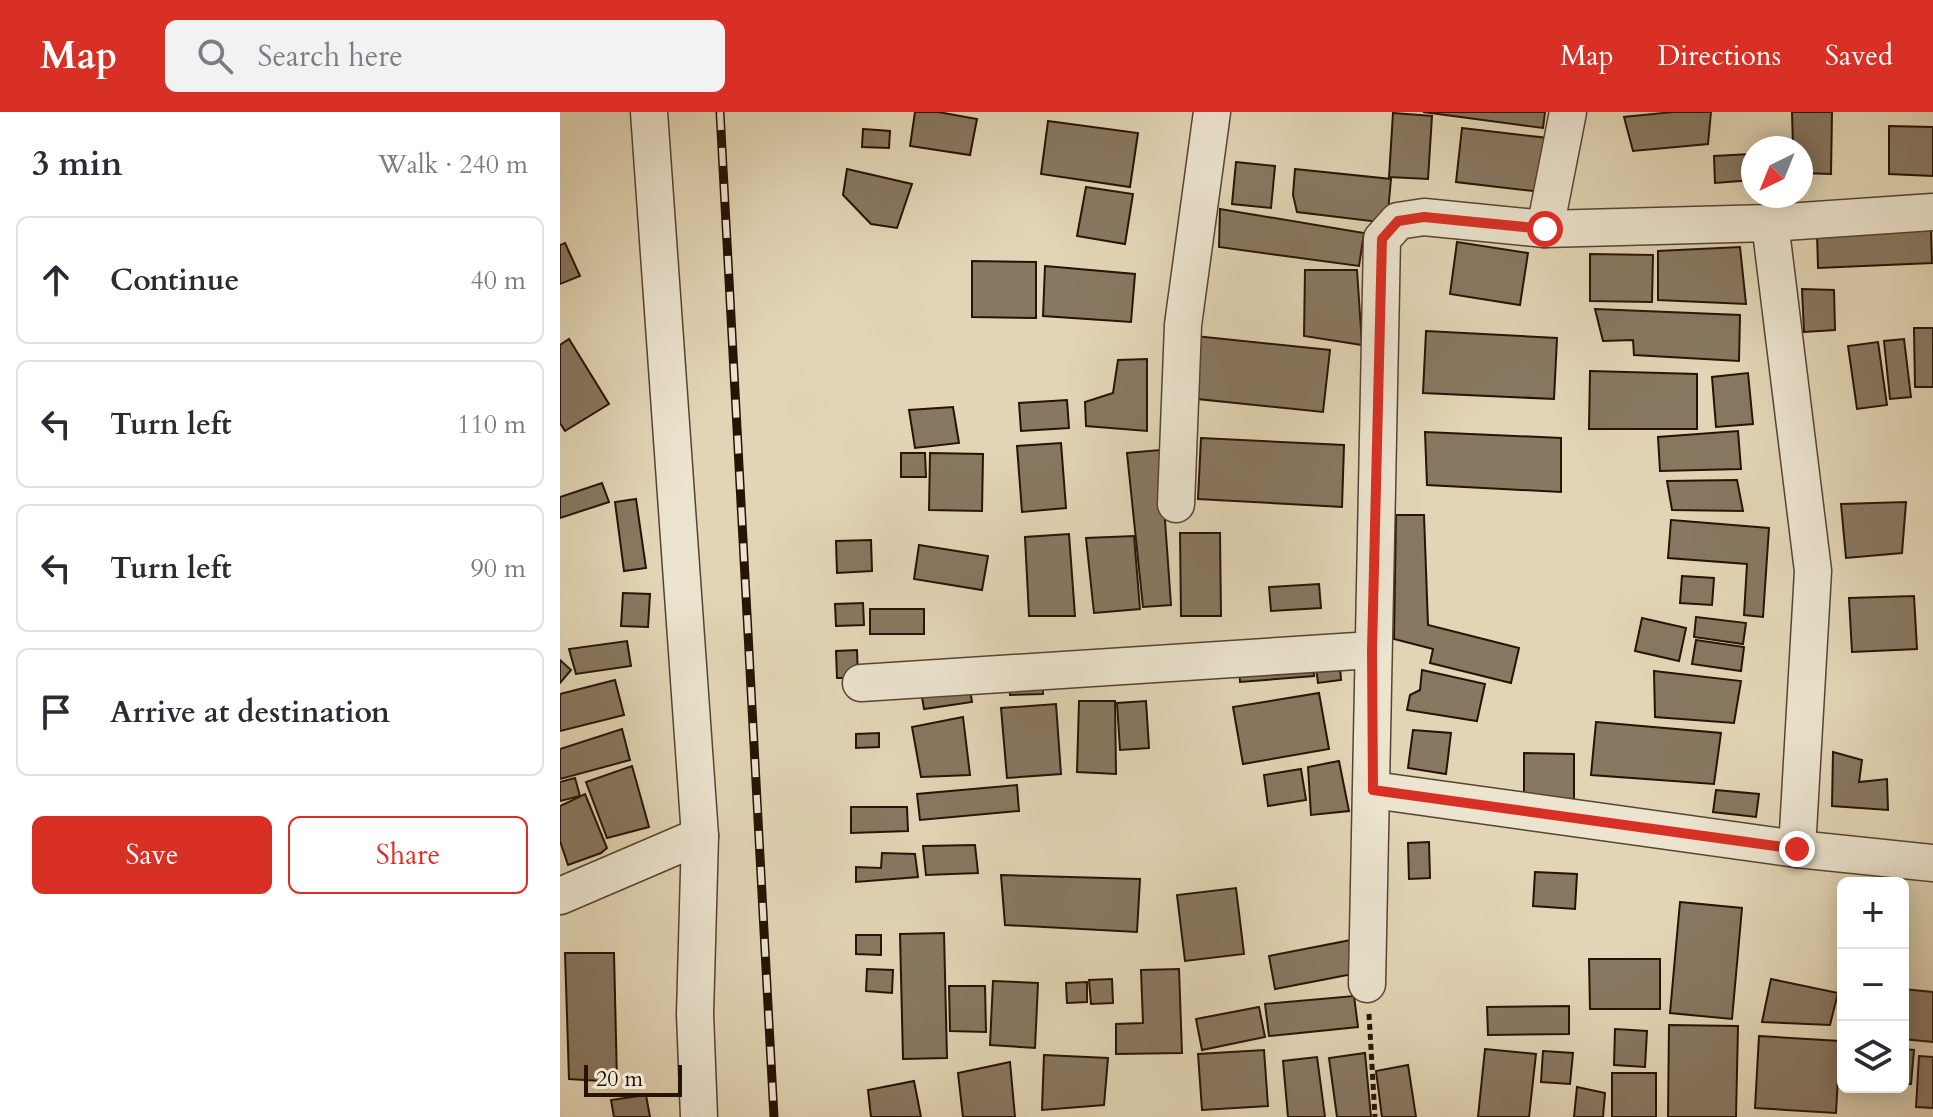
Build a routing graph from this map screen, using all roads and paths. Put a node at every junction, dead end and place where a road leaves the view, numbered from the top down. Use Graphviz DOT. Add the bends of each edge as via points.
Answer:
graph roads {
  1 [pos="649,112"];
  2 [pos="1212,112"];
  3 [pos="1568,112"];
  4 [pos="1933,212"];
  5 [pos="1770,223"];
  6 [pos="1545,229"];
  7 [pos="1176,504"];
  8 [pos="1372,650"];
  9 [pos="861,683"];
  10 [pos="1373,790"];
  11 [pos="700,836"];
  12 [pos="1797,849"];
  13 [pos="1933,863"];
  14 [pos="560,896"];
  15 [pos="1367,984"];
  16 [pos="699,1117"];
  17 [pos="1375,1117"];
  1 -- 11 [label="street"];
  2 -- 7 [label="street" via="1183,325"];
  3 -- 6 [label="street"];
  4 -- 5 [label="street"];
  5 -- 6 [label="street"];
  5 -- 12 [label="street" via="1813,571"];
  6 -- 8 [label="street" via="1424,217 1398,221 1382,239"];
  8 -- 9 [label="street"];
  8 -- 10 [label="street"];
  10 -- 12 [label="street"];
  10 -- 15 [label="street"];
  11 -- 14 [label="street"];
  11 -- 16 [label="street" via="695,1014"];
  12 -- 13 [label="street"];
  15 -- 17 [label="path"];
}
